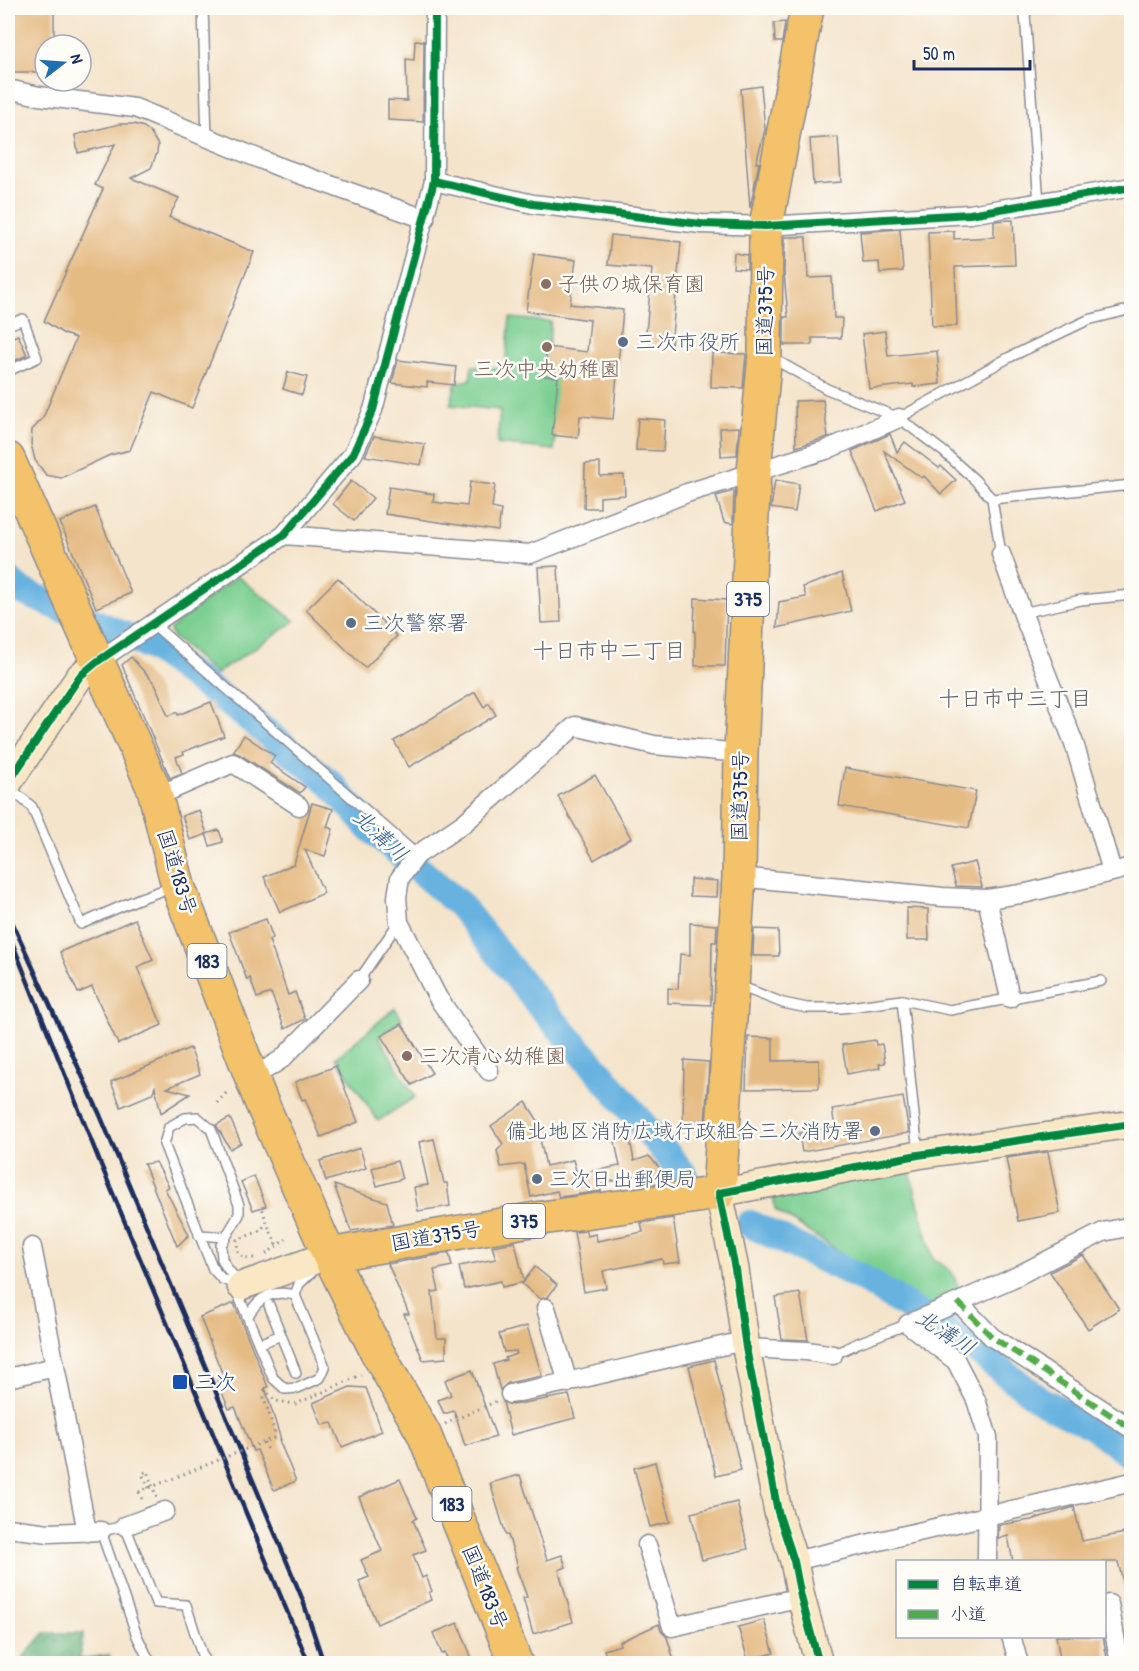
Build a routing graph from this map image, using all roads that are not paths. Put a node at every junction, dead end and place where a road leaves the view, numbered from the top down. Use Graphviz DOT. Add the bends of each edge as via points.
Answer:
graph roads {
  1 [pos="202,8"];
  2 [pos="435,8"];
  3 [pos="807,8"];
  4 [pos="1030,8"];
  5 [pos="8,89"];
  6 [pos="207,138"];
  7 [pos="434,182"];
  8 [pos="1131,187"];
  9 [pos="1039,203"];
  10 [pos="425,219"];
  11 [pos="766,226"];
  12 [pos="1131,309"];
  13 [pos="8,325"];
  14 [pos="765,354"];
  15 [pos="8,371"];
  16 [pos="899,418"];
  17 [pos="8,459"];
  18 [pos="754,471"];
  19 [pos="1131,485"];
  20 [pos="992,499"];
  21 [pos="284,535"];
  22 [pos="1001,554"];
  23 [pos="1131,595"];
  24 [pos="1022,613"];
  25 [pos="148,627"];
  26 [pos="98,661"];
  27 [pos="741,753"];
  28 [pos="8,784"];
  29 [pos="155,797"];
  30 [pos="299,806"];
  31 [pos="412,862"];
  32 [pos="1131,867"];
  33 [pos="1112,871"];
  34 [pos="739,877"];
  35 [pos="177,885"];
  36 [pos="987,899"];
  37 [pos="399,921"];
  38 [pos="359,980"];
  39 [pos="1101,981"];
  40 [pos="733,983"];
  41 [pos="1010,998"];
  42 [pos="902,1000"];
  43 [pos="489,1071"];
  44 [pos="240,1085"];
  45 [pos="1131,1124"];
  46 [pos="918,1155"];
  47 [pos="720,1193"];
  48 [pos="1131,1226"];
  49 [pos="199,1235"];
  50 [pos="226,1237"];
  51 [pos="32,1247"];
  52 [pos="329,1255"];
  53 [pos="241,1286"];
  54 [pos="296,1295"];
  55 [pos="958,1302"];
  56 [pos="269,1305"];
  57 [pos="546,1308"];
  58 [pos="248,1316"];
  59 [pos="908,1324"];
  60 [pos="281,1335"];
  61 [pos="259,1344"];
  62 [pos="746,1345"];
  63 [pos="376,1350"];
  64 [pos="832,1355"];
  65 [pos="55,1367"];
  66 [pos="296,1373"];
  67 [pos="8,1378"];
  68 [pos="568,1383"];
  69 [pos="510,1395"];
  70 [pos="1131,1429"];
  71 [pos="1131,1482"];
  72 [pos="162,1505"];
  73 [pos="986,1514"];
  74 [pos="125,1526"];
  75 [pos="8,1528"];
  76 [pos="94,1532"];
  77 [pos="647,1545"];
  78 [pos="987,1560"];
  79 [pos="794,1561"];
  80 [pos="801,1598"];
  81 [pos="1106,1605"];
  82 [pos="1012,1638"];
  83 [pos="151,1664"];
  84 [pos="205,1664"];
  85 [pos="499,1664"];
  86 [pos="516,1664"];
  87 [pos="819,1664"];
  88 [pos="1019,1664"];
  89 [pos="1120,1664"];
  1 -- 6 [label="lane"];
  2 -- 7 [label="street"];
  3 -- 11 [label="highway, 国道375号 / 375"];
  4 -- 9 [label="lane" via="1025,14"];
  5 -- 6 [label="street" via="135,108"];
  6 -- 10 [label="street"];
  7 -- 10 [label="street"];
  7 -- 11 [label="street" via="533,204 701,224"];
  8 -- 9 [label="street"];
  9 -- 11 [label="street" via="970,214"];
  10 -- 21 [label="street" via="373,410 353,454"];
  11 -- 14 [label="highway, 国道375号 / 375"];
  12 -- 16 [label="lane" via="1088,320 1010,357"];
  13 -- 15 [label="lane" via="22,319 37,358"];
  14 -- 16 [label="lane" via="827,389"];
  14 -- 18 [label="highway, 国道375号 / 375"];
  16 -- 18 [label="street" via="826,450"];
  16 -- 20 [label="lane" via="967,473"];
  17 -- 26 [label="highway, 国道183号 / 183"];
  18 -- 21 [label="street" via="530,554"];
  18 -- 27 [label="highway, 国道375号 / 375"];
  19 -- 20 [label="lane"];
  20 -- 22 [label="lane"];
  21 -- 25 [label="street"];
  22 -- 24 [label="street"];
  23 -- 24 [label="lane" via="1081,600"];
  24 -- 33 [label="street" via="1074,743"];
  25 -- 26 [label="street"];
  25 -- 31 [label="lane"];
  26 -- 28 [label="street" via="80,676"];
  26 -- 29 [label="highway, 国道183号 / 183"];
  27 -- 31 [label="street" via="654,745 575,726 464,823"];
  27 -- 34 [label="highway, 国道375号 / 375"];
  28 -- 35 [label="lane" via="32,807 81,924"];
  29 -- 30 [label="street" via="233,763"];
  29 -- 35 [label="highway, 国道183号 / 183"];
  31 -- 37 [label="street" via="400,878"];
  32 -- 33 [label="street"];
  33 -- 36 [label="street"];
  34 -- 36 [label="street"];
  34 -- 40 [label="highway, 国道375号 / 375"];
  35 -- 44 [label="highway, 国道183号 / 183"];
  36 -- 41 [label="street"];
  37 -- 38 [label="lane"];
  37 -- 43 [label="street" via="438,998"];
  38 -- 44 [label="street" via="282,1059"];
  39 -- 41 [label="lane"];
  40 -- 42 [label="lane" via="807,1008"];
  40 -- 47 [label="highway, 国道375号 / 375"];
  41 -- 42 [label="lane" via="950,1010"];
  42 -- 46 [label="lane"];
  44 -- 52 [label="highway, 国道183号 / 183"];
  45 -- 46 [label="street"];
  46 -- 47 [label="street"];
  47 -- 52 [label="highway, 国道375号 / 375" via="530,1220"];
  47 -- 62 [label="street"];
  48 -- 55 [label="street" via="1103,1232"];
  49 -- 50 [label="lane"];
  49 -- 50 [label="lane" via="164,1144 169,1127 185,1118 197,1117 211,1129 239,1205 239,1215"];
  49 -- 53 [label="lane" via="213,1269 222,1279"];
  50 -- 53 [label="lane" via="221,1245 222,1259"];
  51 -- 65 [label="street"];
  52 -- 53 [label="street"];
  52 -- 54 [label="lane" via="300,1284"];
  52 -- 63 [label="highway, 国道183号 / 183"];
  53 -- 58 [label="lane" via="240,1299"];
  54 -- 58 [label="lane" via="281,1292 263,1298"];
  54 -- 61 [label="lane" via="325,1367 320,1378 285,1389 273,1378"];
  55 -- 59 [label="street"];
  55 -- 70 [label="street" via="992,1337"];
  56 -- 60 [label="lane"];
  57 -- 68 [label="street"];
  58 -- 61 [label="lane"];
  59 -- 64 [label="lane"];
  59 -- 73 [label="street" via="956,1361 976,1400 988,1437"];
  60 -- 61 [label="lane"];
  60 -- 66 [label="lane"];
  62 -- 64 [label="street"];
  62 -- 68 [label="street" via="702,1350"];
  62 -- 79 [label="street" via="778,1512"];
  63 -- 85 [label="highway, 国道183号 / 183" via="388,1396"];
  63 -- 86 [label="highway, 国道183号 / 183" via="424,1434"];
  65 -- 67 [label="street"];
  65 -- 76 [label="street"];
  68 -- 69 [label="street"];
  71 -- 73 [label="street"];
  72 -- 74 [label="street"];
  73 -- 78 [label="street"];
  73 -- 79 [label="street"];
  74 -- 76 [label="lane"];
  74 -- 84 [label="lane" via="156,1603 186,1605"];
  75 -- 76 [label="street" via="49,1533"];
  76 -- 83 [label="lane"];
  77 -- 80 [label="street" via="672,1627"];
  79 -- 80 [label="street"];
  80 -- 87 [label="street"];
  81 -- 89 [label="street" via="1109,1604"];
  82 -- 88 [label="street"];
}
